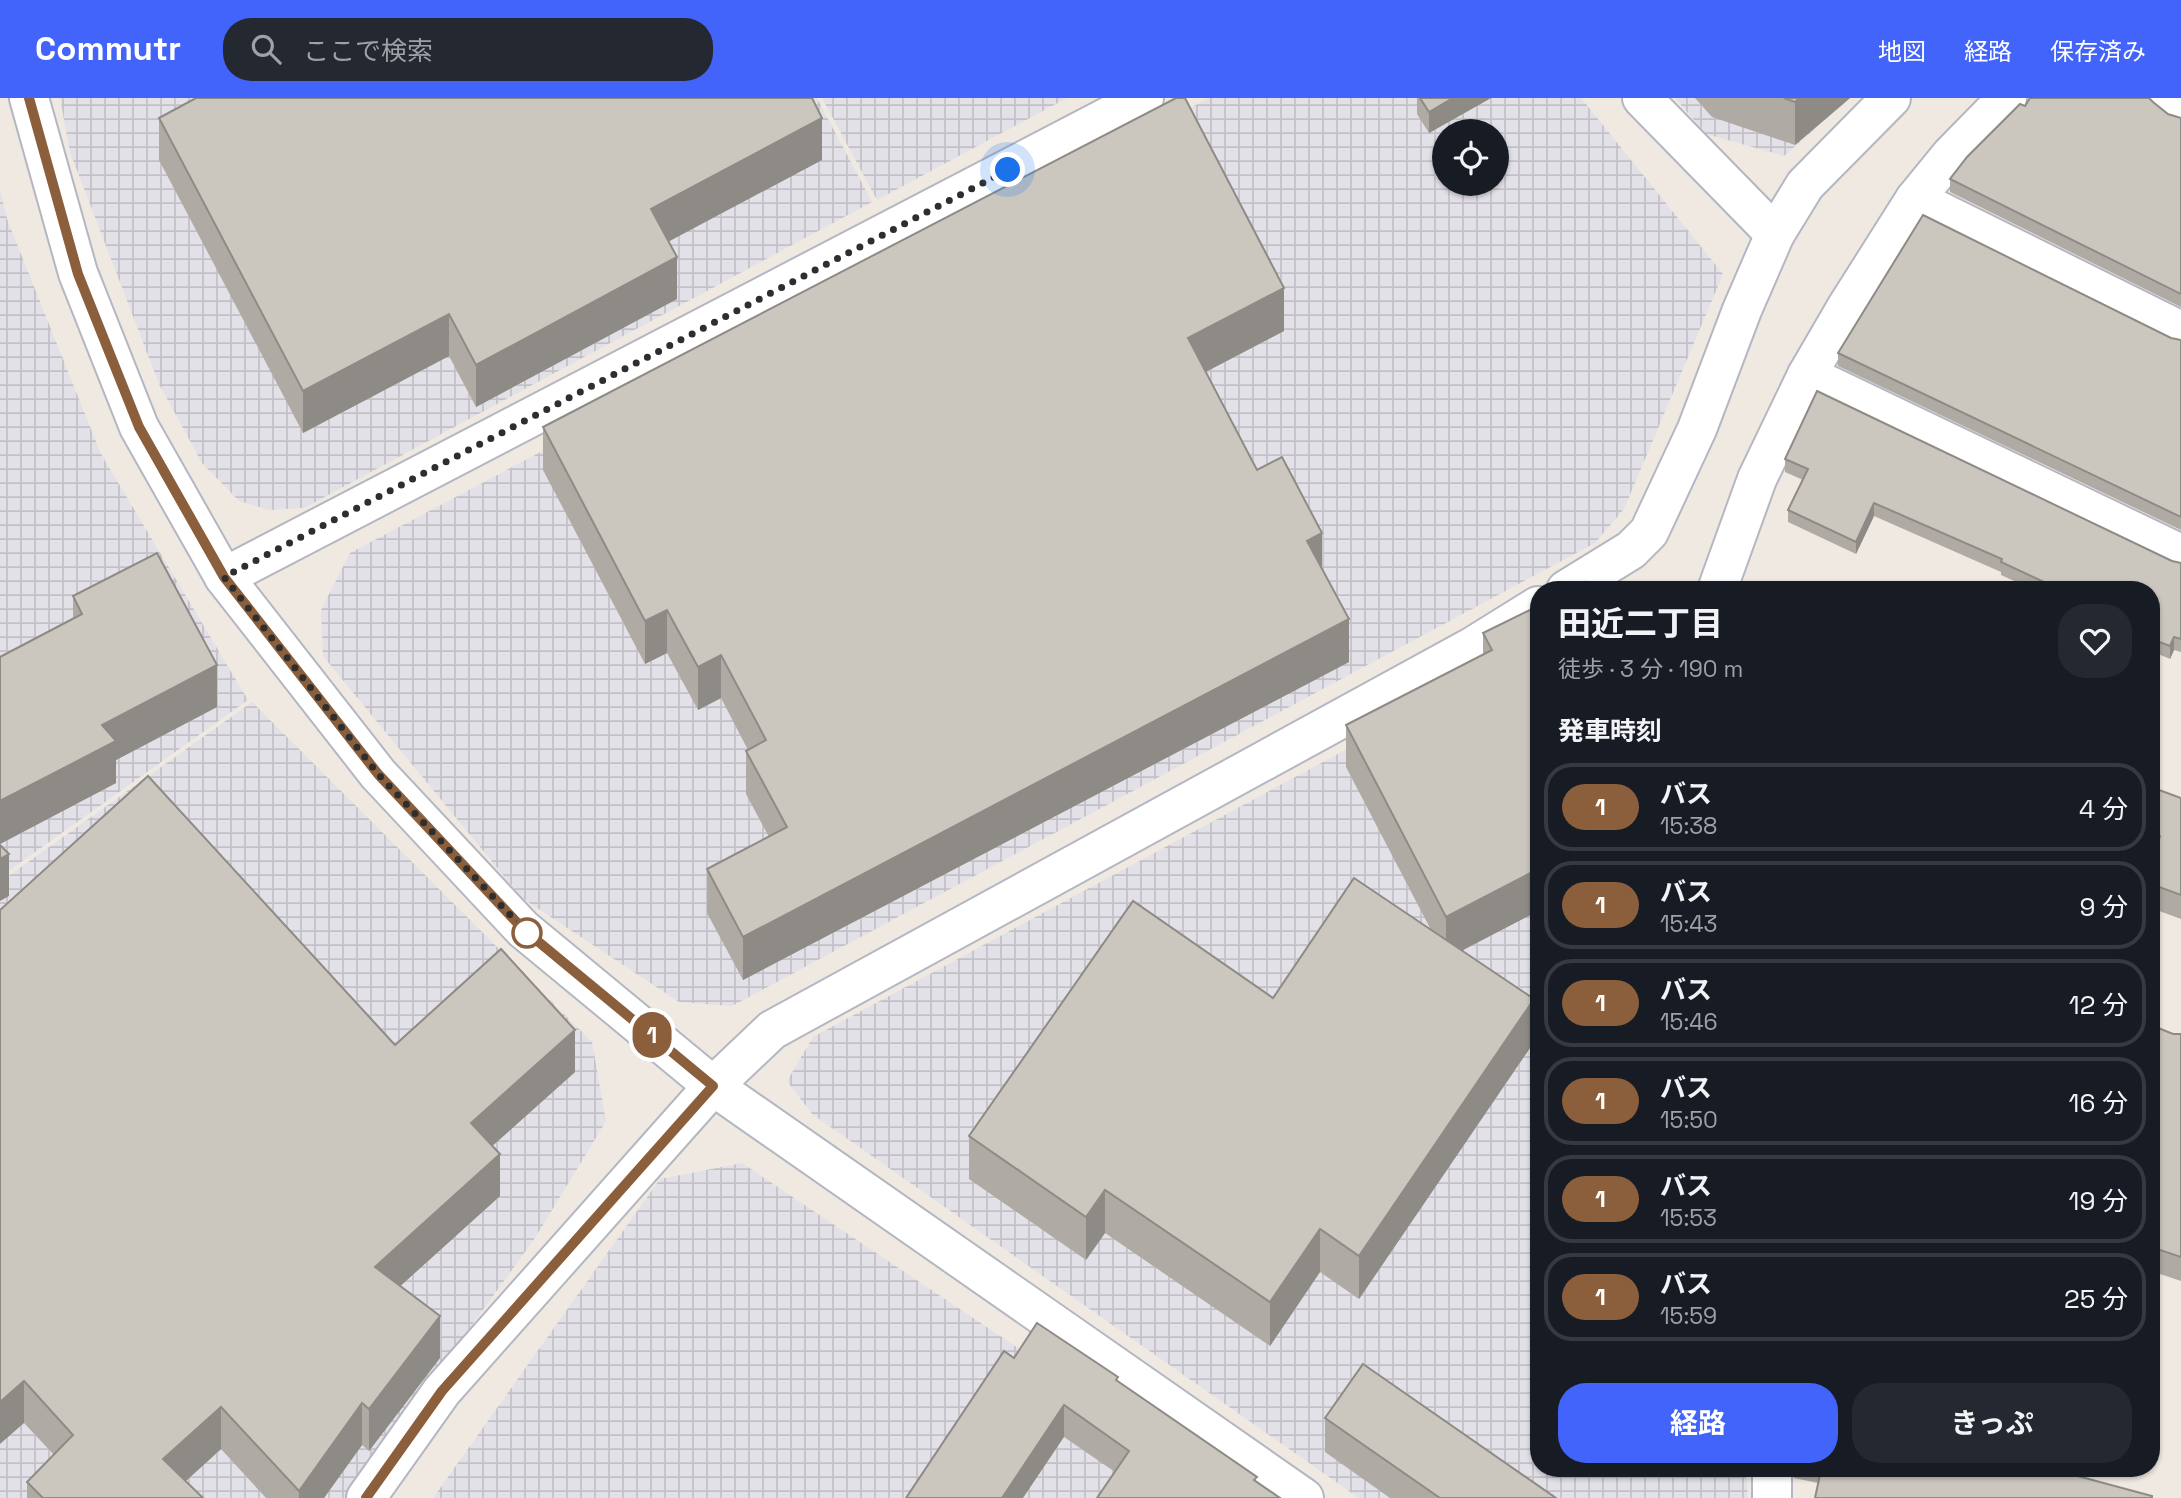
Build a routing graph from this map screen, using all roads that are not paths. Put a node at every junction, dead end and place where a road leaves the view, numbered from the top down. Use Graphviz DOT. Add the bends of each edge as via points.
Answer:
graph roads {
  1 [pos="29,98"];
  2 [pos="1144,98"];
  3 [pos="1642,98"];
  4 [pos="1891,98"];
  5 [pos="2007,98"];
  6 [pos="2166,98"];
  7 [pos="2181,109"];
  8 [pos="1915,199"];
  9 [pos="1774,234"];
  10 [pos="2181,331"];
  11 [pos="1807,375"];
  12 [pos="2181,554"];
  13 [pos="224,577"];
  14 [pos="1581,581"];
  15 [pos="1720,581"];
  16 [pos="1530,611"];
  17 [pos="713,1086"];
  18 [pos="1772,1477"];
  19 [pos="366,1498"];
  20 [pos="1304,1498"];
  21 [pos="1772,1498"];
  1 -- 13 [label="street" via="78,274 139,427"];
  2 -- 13 [label="street"];
  3 -- 9 [label="street"];
  4 -- 9 [label="street" via="1805,185"];
  5 -- 8 [label="street"];
  6 -- 7 [label="street"];
  8 -- 10 [label="street"];
  8 -- 11 [label="street"];
  9 -- 14 [label="street" via="1697,429 1649,532 1631,550"];
  11 -- 12 [label="street"];
  11 -- 15 [label="street" via="1757,480"];
  13 -- 17 [label="street" via="378,774 523,929"];
  16 -- 17 [label="street" via="772,1030"];
  17 -- 19 [label="street" via="442,1391"];
  17 -- 20 [label="street"];
  18 -- 21 [label="street"];
}
